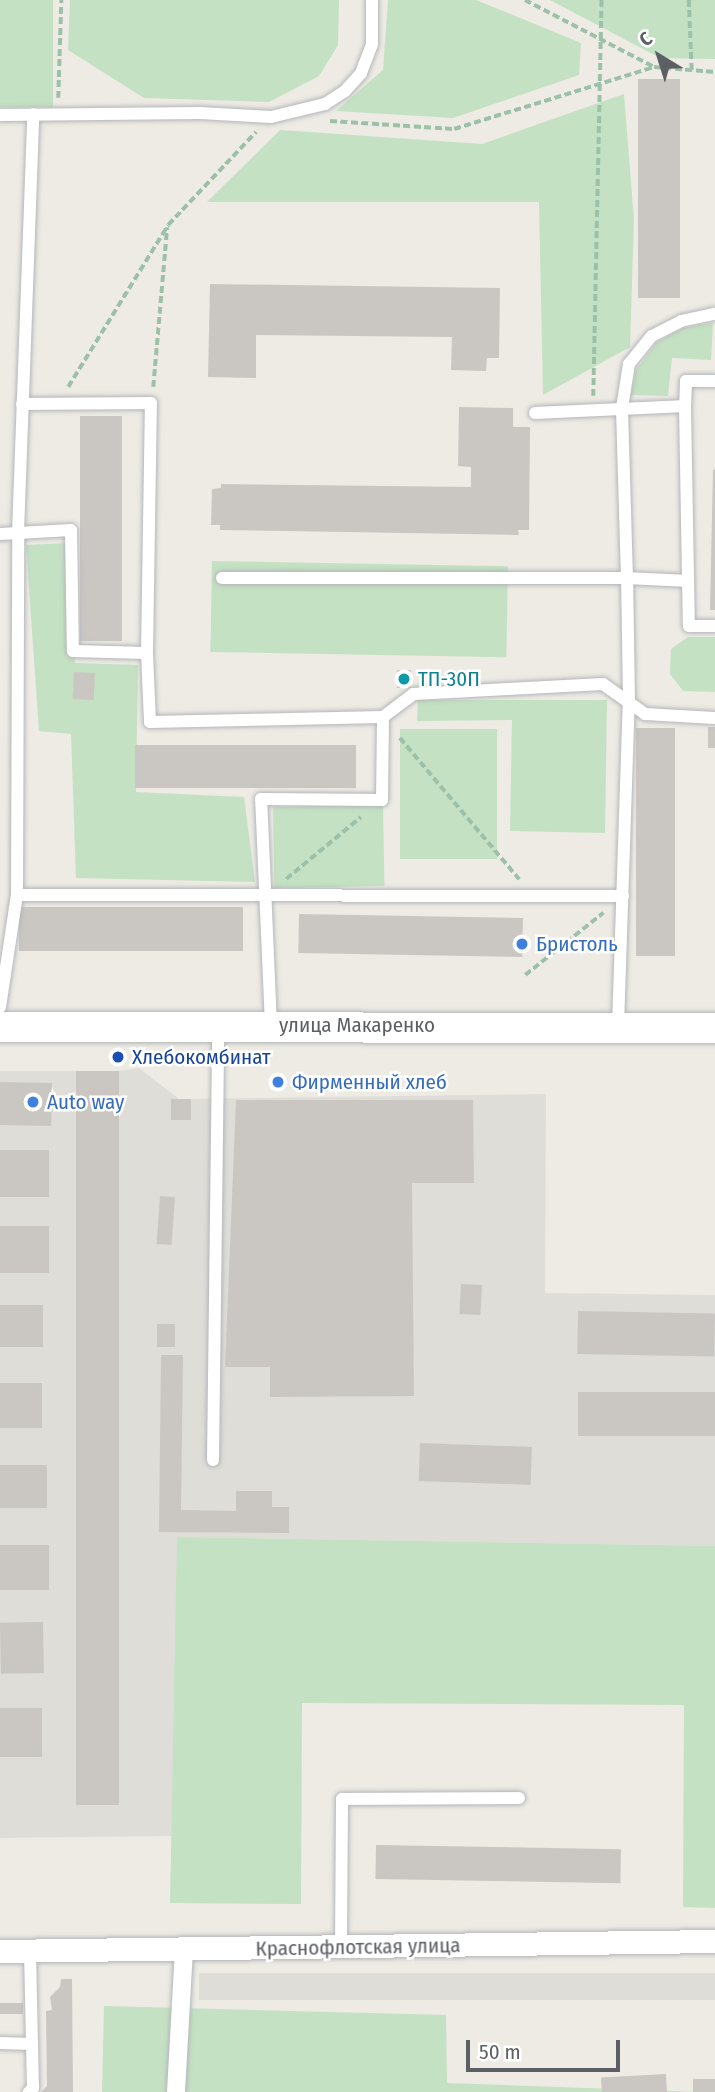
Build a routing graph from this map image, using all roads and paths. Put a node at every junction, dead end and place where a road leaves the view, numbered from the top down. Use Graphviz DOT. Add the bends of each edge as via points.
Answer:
graph roads {
  1 [pos="61,0"];
  2 [pos="372,0"];
  3 [pos="525,0"];
  4 [pos="601,0"];
  5 [pos="689,0"];
  6 [pos="600,39"];
  7 [pos="654,67"];
  8 [pos="692,71"];
  9 [pos="715,72"];
  10 [pos="597,83"];
  11 [pos="33,114"];
  12 [pos="57,114"];
  13 [pos="0,115"];
  14 [pos="271,117"];
  15 [pos="323,120"];
  16 [pos="167,225"];
  17 [pos="715,314"];
  18 [pos="715,381"];
  19 [pos="151,403"];
  20 [pos="22,404"];
  21 [pos="685,406"];
  22 [pos="56,407"];
  23 [pos="622,408"];
  24 [pos="593,409"];
  25 [pos="535,413"];
  26 [pos="18,533"];
  27 [pos="0,534"];
  28 [pos="222,578"];
  29 [pos="627,578"];
  30 [pos="688,581"];
  31 [pos="715,626"];
  32 [pos="147,653"];
  33 [pos="629,700"];
  34 [pos="383,717"];
  35 [pos="715,718"];
  36 [pos="382,800"];
  37 [pos="267,894"];
  38 [pos="17,895"];
  39 [pos="532,895"];
  40 [pos="623,896"];
  41 [pos="526,975"];
  42 [pos="0,1007"];
  43 [pos="271,1025"];
  44 [pos="618,1026"];
  45 [pos="0,1027"];
  46 [pos="218,1027"];
  47 [pos="715,1028"];
  48 [pos="213,1460"];
  49 [pos="519,1798"];
  50 [pos="715,1941"];
  51 [pos="341,1947"];
  52 [pos="184,1948"];
  53 [pos="30,1950"];
  54 [pos="0,1951"];
  55 [pos="0,2043"];
  56 [pos="32,2044"];
  57 [pos="29,2092"];
  58 [pos="176,2092"];
  1 -- 12 [label="path"];
  2 -- 14 [label="lane" via="372,44 361,73 325,104"];
  3 -- 6 [label="path"];
  4 -- 6 [label="path"];
  5 -- 8 [label="path"];
  6 -- 7 [label="path"];
  6 -- 10 [label="path"];
  7 -- 8 [label="path"];
  7 -- 10 [label="path"];
  8 -- 9 [label="path"];
  10 -- 15 [label="path" via="454,129"];
  10 -- 24 [label="path"];
  11 -- 12 [label="lane"];
  11 -- 13 [label="lane"];
  11 -- 20 [label="lane"];
  12 -- 14 [label="lane"];
  14 -- 16 [label="path"];
  16 -- 19 [label="path"];
  16 -- 22 [label="path"];
  17 -- 23 [label="lane" via="681,321 652,336 629,364"];
  18 -- 21 [label="lane" via="686,381"];
  19 -- 22 [label="lane"];
  19 -- 32 [label="lane"];
  20 -- 22 [label="lane"];
  20 -- 26 [label="lane"];
  21 -- 23 [label="lane"];
  21 -- 30 [label="lane"];
  23 -- 24 [label="lane"];
  23 -- 29 [label="lane"];
  24 -- 25 [label="lane"];
  26 -- 27 [label="lane"];
  26 -- 32 [label="lane" via="71,530 73,651"];
  26 -- 38 [label="lane"];
  28 -- 29 [label="lane"];
  29 -- 30 [label="lane"];
  29 -- 33 [label="lane"];
  30 -- 31 [label="lane" via="688,626"];
  32 -- 34 [label="lane" via="150,722"];
  33 -- 34 [label="lane" via="603,684 413,694"];
  33 -- 35 [label="lane" via="645,714"];
  33 -- 40 [label="lane"];
  34 -- 36 [label="lane"];
  34 -- 39 [label="path"];
  36 -- 37 [label="path"];
  36 -- 37 [label="lane" via="261,799"];
  37 -- 38 [label="lane"];
  37 -- 39 [label="lane"];
  37 -- 43 [label="lane"];
  38 -- 42 [label="lane"];
  39 -- 40 [label="lane"];
  40 -- 41 [label="path"];
  40 -- 44 [label="lane"];
  43 -- 44 [label="street, улица Макаренко"];
  43 -- 46 [label="street, улица Макаренко"];
  44 -- 47 [label="street, улица Макаренко"];
  45 -- 46 [label="street, улица Макаренко"];
  46 -- 48 [label="lane"];
  49 -- 51 [label="lane" via="342,1799"];
  50 -- 51 [label="street, Краснофлотская улица"];
  51 -- 52 [label="street, Краснофлотская улица"];
  52 -- 53 [label="street, Краснофлотская улица"];
  52 -- 58 [label="street"];
  53 -- 54 [label="street, Краснофлотская улица"];
  53 -- 56 [label="lane"];
  55 -- 56 [label="lane"];
  56 -- 57 [label="lane" via="33,2088"];
}
